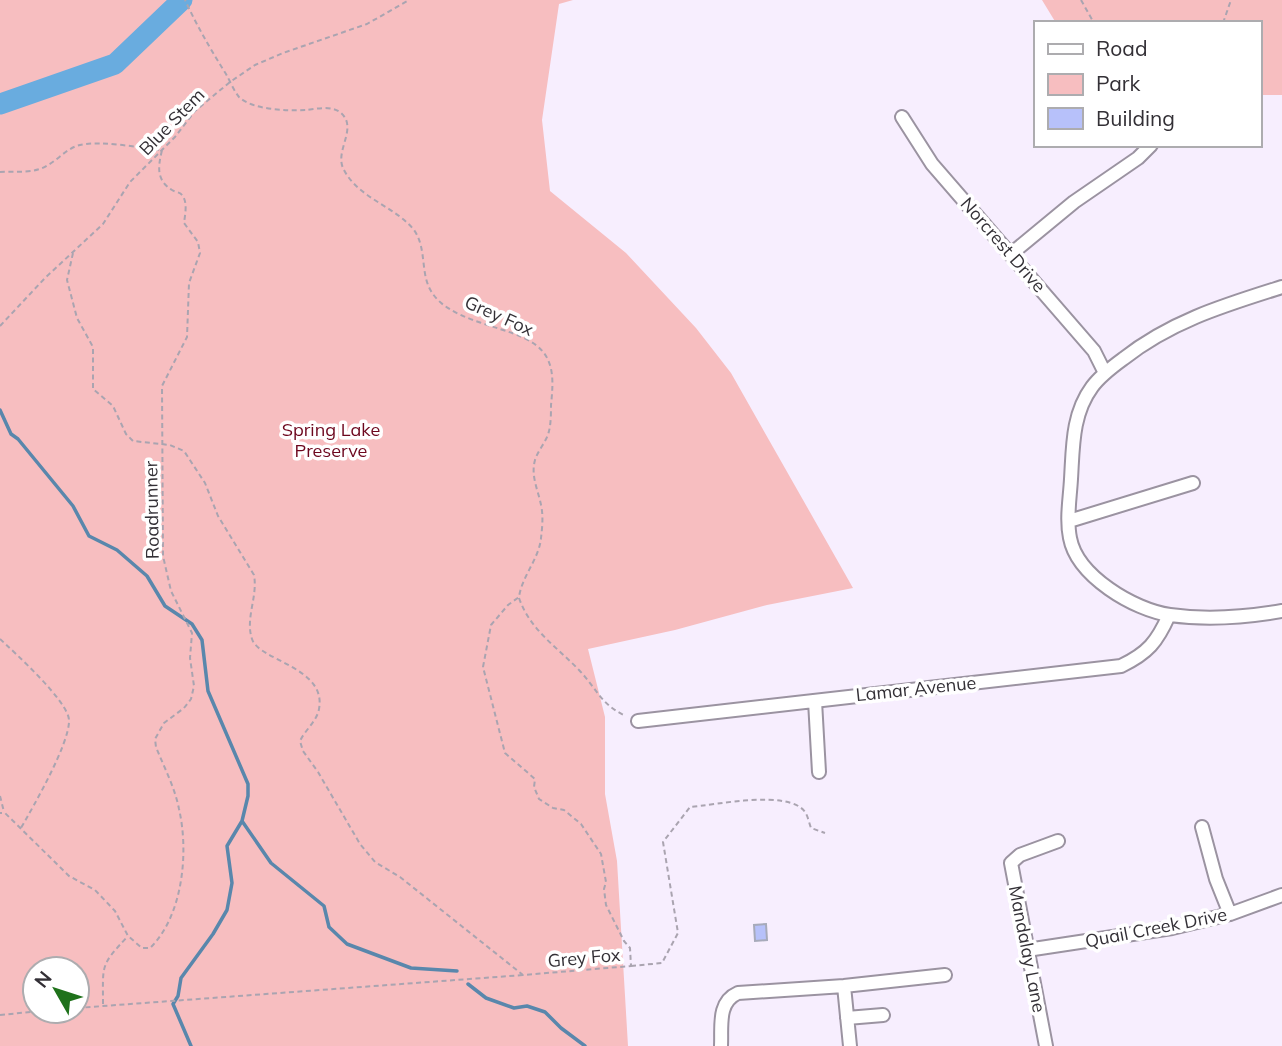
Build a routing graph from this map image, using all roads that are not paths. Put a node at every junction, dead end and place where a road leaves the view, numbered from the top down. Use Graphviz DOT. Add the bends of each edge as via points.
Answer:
graph roads {
  1 [pos="902,117"];
  2 [pos="1149,147"];
  3 [pos="1011,254"];
  4 [pos="1282,287"];
  5 [pos="1105,373"];
  6 [pos="1193,483"];
  7 [pos="1069,521"];
  8 [pos="1282,611"];
  9 [pos="1169,615"];
  10 [pos="815,701"];
  11 [pos="638,721"];
  12 [pos="819,772"];
  13 [pos="1202,827"];
  14 [pos="1058,841"];
  15 [pos="1282,895"];
  16 [pos="1230,914"];
  17 [pos="1027,950"];
  18 [pos="945,975"];
  19 [pos="844,986"];
  20 [pos="883,1015"];
  21 [pos="847,1018"];
  22 [pos="721,1046"];
  23 [pos="850,1046"];
  24 [pos="1046,1046"];
  1 -- 3 [label="street, Norcrest Drive" via="932,164"];
  2 -- 3 [label="street"];
  3 -- 5 [label="street, Norcrest Drive" via="1094,351"];
  4 -- 5 [label="street" via="1182,321 1146,341"];
  5 -- 7 [label="street" via="1082,403 1074,430"];
  6 -- 7 [label="street"];
  7 -- 9 [label="street" via="1070,539 1091,575 1115,593"];
  8 -- 9 [label="street" via="1236,617"];
  9 -- 10 [label="street, Lamar Avenue" via="1159,638 1140,657 1121,666"];
  10 -- 11 [label="street, Lamar Avenue"];
  10 -- 12 [label="street"];
  13 -- 16 [label="street"];
  14 -- 17 [label="street, Mandalay Lane" via="1011,863"];
  15 -- 16 [label="street, Quail Creek Drive"];
  16 -- 17 [label="street, Quail Creek Drive" via="1172,928"];
  17 -- 24 [label="street, Mandalay Lane"];
  18 -- 19 [label="street"];
  19 -- 21 [label="street"];
  19 -- 22 [label="street" via="738,993 723,1006"];
  20 -- 21 [label="street"];
  21 -- 23 [label="street"];
}
